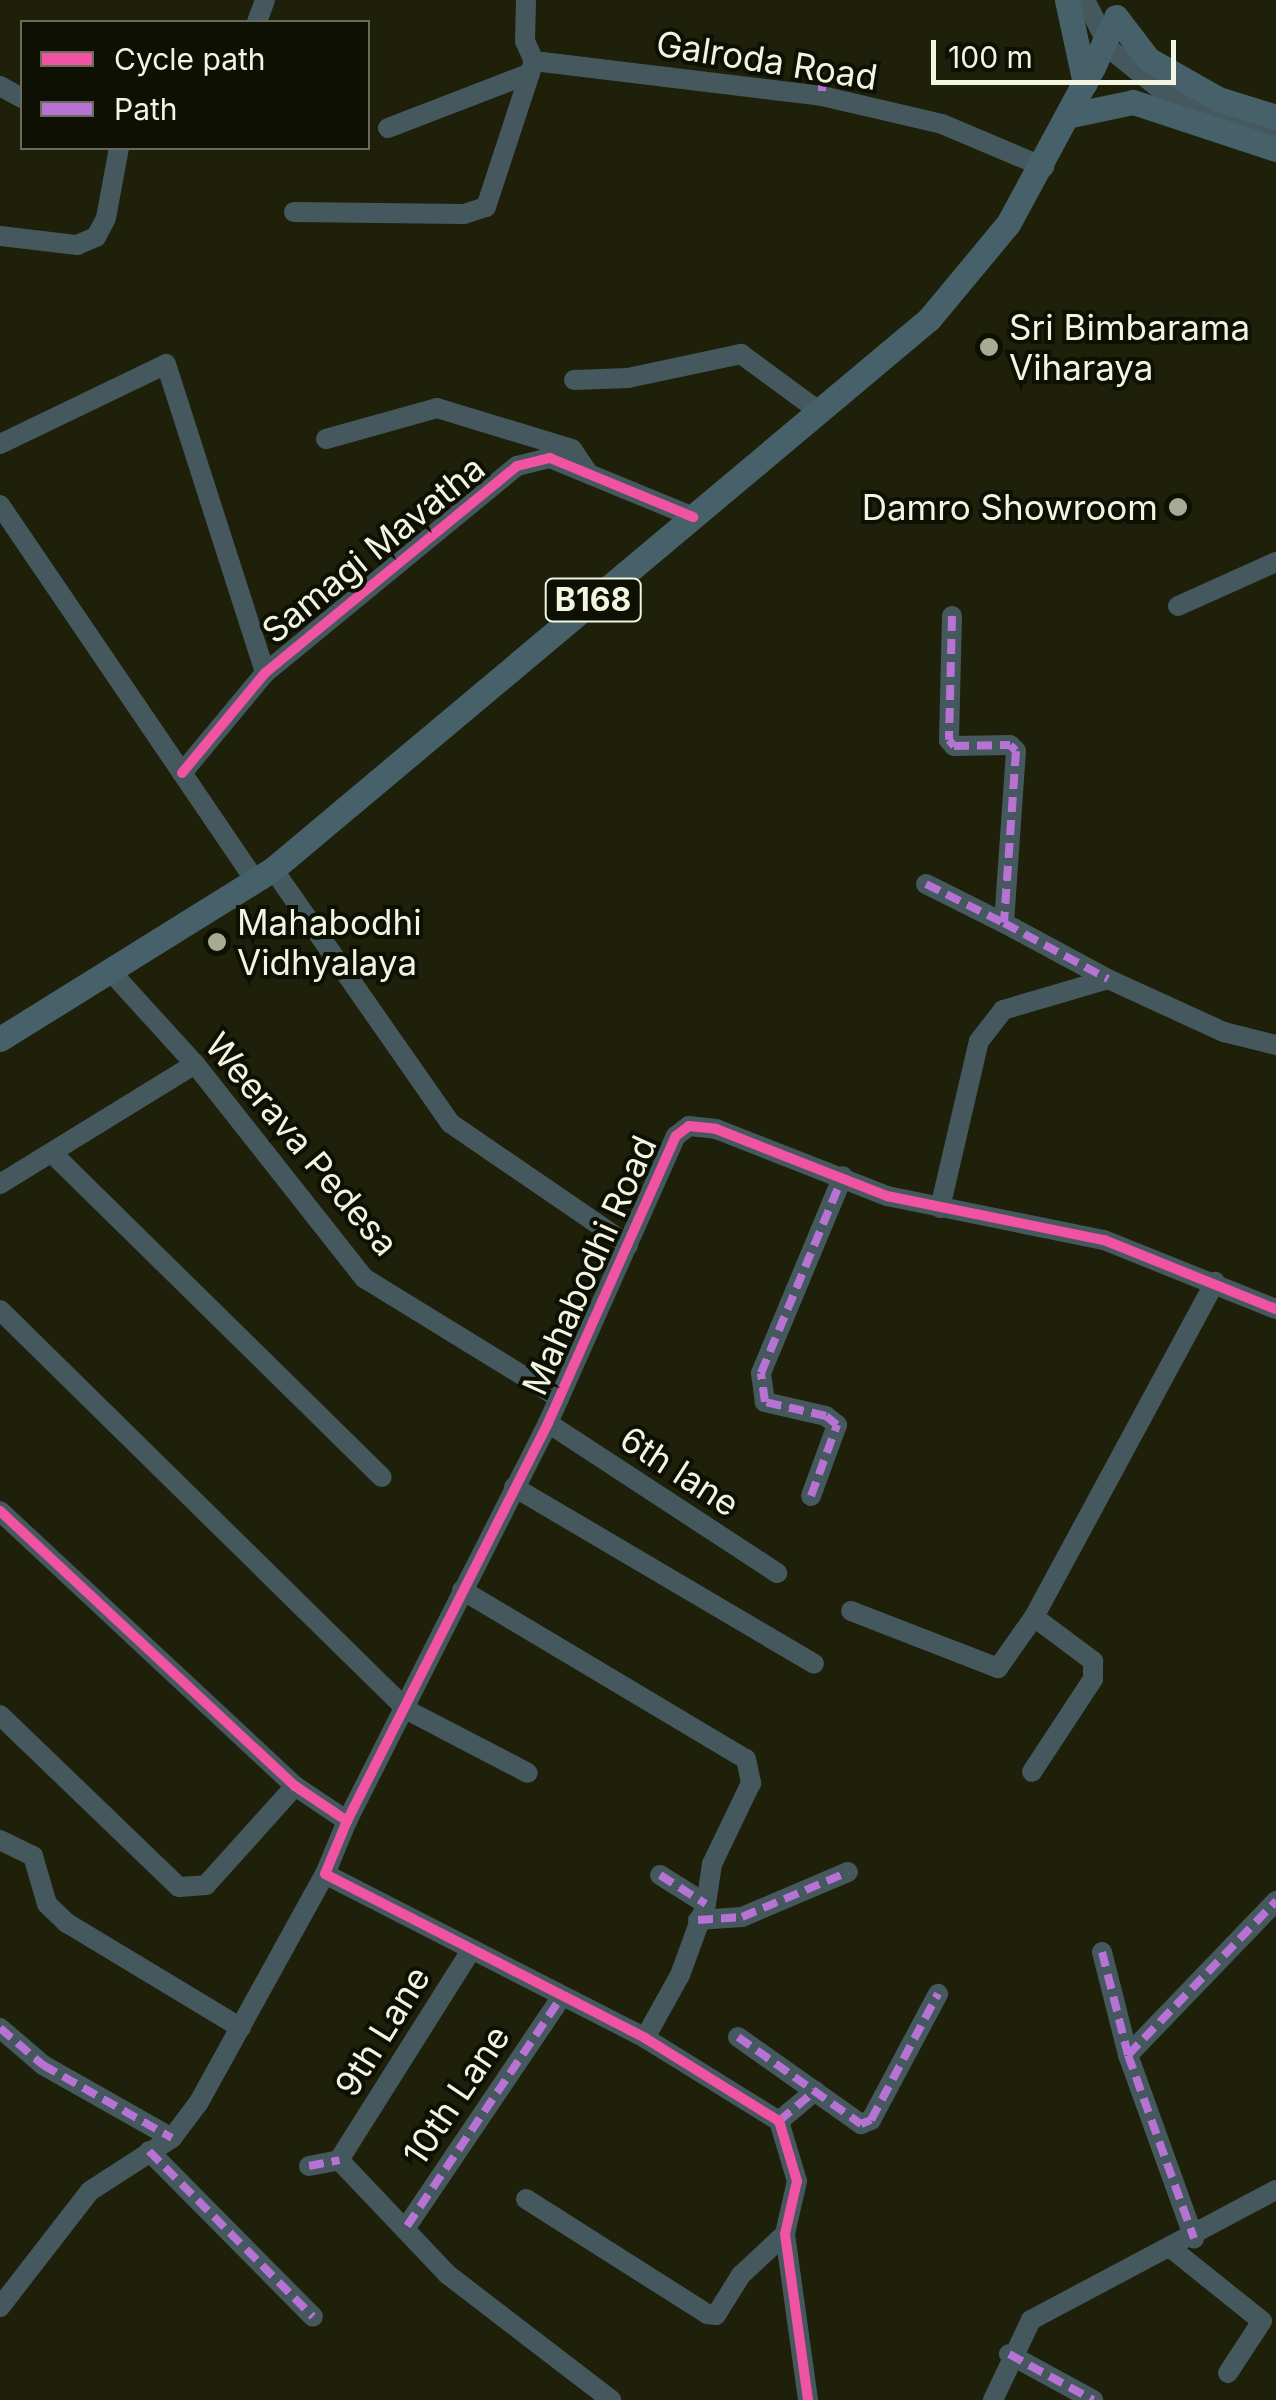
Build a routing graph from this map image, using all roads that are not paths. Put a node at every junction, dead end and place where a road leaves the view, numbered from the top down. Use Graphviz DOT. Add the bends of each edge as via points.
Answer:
graph roads {
  1 [pos="526,0"];
  2 [pos="1067,0"];
  3 [pos="1085,0"];
  4 [pos="1117,10"];
  5 [pos="529,68"];
  6 [pos="1089,75"];
  7 [pos="1150,79"];
  8 [pos="1072,115"];
  9 [pos="1276,117"];
  10 [pos="388,128"];
  11 [pos="1276,128"];
  12 [pos="1276,136"];
  13 [pos="1276,149"];
  14 [pos="118,150"];
  15 [pos="1044,167"];
  16 [pos="294,212"];
  17 [pos="0,236"];
  18 [pos="574,380"];
  19 [pos="820,412"];
  20 [pos="326,438"];
  21 [pos="0,444"];
  22 [pos="588,471"];
  23 [pos="0,505"];
  24 [pos="693,517"];
  25 [pos="1276,562"];
  26 [pos="1178,606"];
  27 [pos="952,616"];
  28 [pos="264,673"];
  29 [pos="182,773"];
  30 [pos="264,875"];
  31 [pos="926,884"];
  32 [pos="1004,923"];
  33 [pos="113,974"];
  34 [pos="1108,979"];
  35 [pos="0,1040"];
  36 [pos="1276,1045"];
  37 [pos="196,1064"];
  38 [pos="55,1156"];
  39 [pos="843,1176"];
  40 [pos="0,1184"];
  41 [pos="940,1208"];
  42 [pos="628,1245"];
  43 [pos="1215,1282"];
  44 [pos="1276,1309"];
  45 [pos="0,1310"];
  46 [pos="559,1398"];
  47 [pos="548,1423"];
  48 [pos="382,1477"];
  49 [pos="514,1487"];
  50 [pos="812,1496"];
  51 [pos="0,1511"];
  52 [pos="777,1574"];
  53 [pos="462,1590"];
  54 [pos="851,1612"];
  55 [pos="1034,1617"];
  56 [pos="814,1664"];
  57 [pos="407,1710"];
  58 [pos="0,1715"];
  59 [pos="1032,1772"];
  60 [pos="528,1773"];
  61 [pos="295,1786"];
  62 [pos="346,1822"];
  63 [pos="0,1840"];
  64 [pos="848,1872"];
  65 [pos="325,1874"];
  66 [pos="660,1875"];
  67 [pos="1276,1901"];
  68 [pos="702,1912"];
  69 [pos="470,1952"];
  70 [pos="1102,1952"];
  71 [pos="938,1994"];
  72 [pos="560,1999"];
  73 [pos="0,2028"];
  74 [pos="241,2028"];
  75 [pos="738,2037"];
  76 [pos="645,2038"];
  77 [pos="1128,2055"];
  78 [pos="815,2091"];
  79 [pos="779,2121"];
  80 [pos="172,2138"];
  81 [pos="149,2151"];
  82 [pos="344,2152"];
  83 [pos="309,2166"];
  84 [pos="1276,2190"];
  85 [pos="526,2200"];
  86 [pos="407,2226"];
  87 [pos="785,2234"];
  88 [pos="1194,2238"];
  89 [pos="1172,2249"];
  90 [pos="0,2307"];
  91 [pos="312,2317"];
  92 [pos="1010,2354"];
  93 [pos="1228,2374"];
  94 [pos="611,2400"];
  95 [pos="808,2400"];
  96 [pos="993,2400"];
  97 [pos="1093,2400"];
  1 -- 5 [label="street"];
  2 -- 6 [label="main road"];
  3 -- 7 [label="street" via="1110,49"];
  4 -- 6 [label="main road, B168, bridge"];
  4 -- 9 [label="main road" via="1148,59 1218,99"];
  5 -- 10 [label="street"];
  5 -- 15 [label="street, Galroda Road" via="822,96 942,124"];
  5 -- 16 [label="street" via="486,207 464,214"];
  6 -- 8 [label="main road, B168"];
  7 -- 11 [label="street"];
  7 -- 12 [label="street" via="1186,105"];
  8 -- 13 [label="main road" via="1133,102"];
  8 -- 15 [label="main road, B168"];
  14 -- 17 [label="street" via="106,218 96,237 77,246"];
  15 -- 19 [label="main road, B168" via="964,282"];
  18 -- 19 [label="street" via="628,378 741,354"];
  19 -- 24 [label="main road, B168"];
  20 -- 22 [label="street" via="437,408 572,449"];
  21 -- 28 [label="street" via="166,364"];
  22 -- 24 [label="street, Samagi Mavatha"];
  22 -- 28 [label="street, Samagi Mavatha" via="550,458 517,466"];
  23 -- 29 [label="street"];
  24 -- 30 [label="main road, B168"];
  25 -- 26 [label="street"];
  27 -- 32 [label="street" via="949,740 954,746 1010,745 1016,751"];
  28 -- 29 [label="street, Samagi Mavatha"];
  29 -- 30 [label="street"];
  30 -- 33 [label="main road, B168"];
  30 -- 42 [label="street" via="450,1123"];
  31 -- 32 [label="street"];
  32 -- 34 [label="street"];
  33 -- 35 [label="main road, B168"];
  33 -- 37 [label="street, Weerava Pedesa"];
  34 -- 36 [label="street" via="1224,1032"];
  34 -- 41 [label="street" via="1003,1010 979,1041"];
  37 -- 38 [label="street"];
  37 -- 46 [label="street, Weerava Pedesa" via="364,1278"];
  38 -- 40 [label="street"];
  38 -- 48 [label="street"];
  39 -- 41 [label="street, Mahabodhi Road"];
  39 -- 42 [label="street, Mahabodhi Road" via="716,1129 689,1126 676,1136"];
  39 -- 50 [label="street" via="761,1373 765,1402 826,1416 837,1425"];
  41 -- 43 [label="street, Mahabodhi Road" via="1104,1240"];
  42 -- 46 [label="street, Mahabodhi Road"];
  43 -- 44 [label="street, Mahabodhi Road"];
  43 -- 55 [label="street"];
  45 -- 57 [label="street"];
  46 -- 47 [label="street, Mahabodhi Road"];
  47 -- 49 [label="street, Mahabodhi Road"];
  47 -- 52 [label="street, 6th lane"];
  49 -- 53 [label="street, Mahabodhi Road"];
  49 -- 56 [label="street"];
  51 -- 61 [label="street"];
  53 -- 57 [label="street, Mahabodhi Road"];
  53 -- 68 [label="street" via="746,1758 751,1783 712,1864"];
  54 -- 55 [label="street" via="998,1668"];
  55 -- 59 [label="street" via="1096,1670"];
  57 -- 60 [label="street"];
  57 -- 62 [label="street, Mahabodhi Road"];
  58 -- 61 [label="street" via="179,1887 206,1885"];
  61 -- 62 [label="street"];
  62 -- 65 [label="street, Mahabodhi Road"];
  63 -- 74 [label="street" via="33,1856 47,1904 67,1922"];
  64 -- 68 [label="street" via="742,1917"];
  65 -- 69 [label="street"];
  65 -- 74 [label="street, Mahabodhi Road"];
  66 -- 68 [label="street"];
  67 -- 77 [label="street"];
  68 -- 76 [label="street" via="680,1975"];
  69 -- 72 [label="street"];
  69 -- 82 [label="street, 9th Lane"];
  70 -- 77 [label="street"];
  71 -- 78 [label="street" via="871,2120 861,2124"];
  72 -- 76 [label="street"];
  72 -- 86 [label="street, 10th Lane"];
  73 -- 80 [label="street" via="42,2065"];
  74 -- 80 [label="street, Mahabodhi Road"];
  75 -- 78 [label="street"];
  76 -- 79 [label="street"];
  77 -- 88 [label="street"];
  78 -- 79 [label="street"];
  79 -- 87 [label="street" via="797,2180"];
  80 -- 81 [label="street"];
  81 -- 90 [label="street" via="90,2191"];
  81 -- 91 [label="street"];
  82 -- 83 [label="street"];
  82 -- 86 [label="street"];
  84 -- 88 [label="street"];
  85 -- 87 [label="street" via="707,2314 716,2315 741,2275"];
  86 -- 94 [label="street" via="447,2274"];
  87 -- 95 [label="street"];
  88 -- 89 [label="street"];
  89 -- 92 [label="street" via="1031,2320"];
  89 -- 93 [label="street" via="1262,2321"];
  92 -- 96 [label="street"];
  92 -- 97 [label="street"];
}
